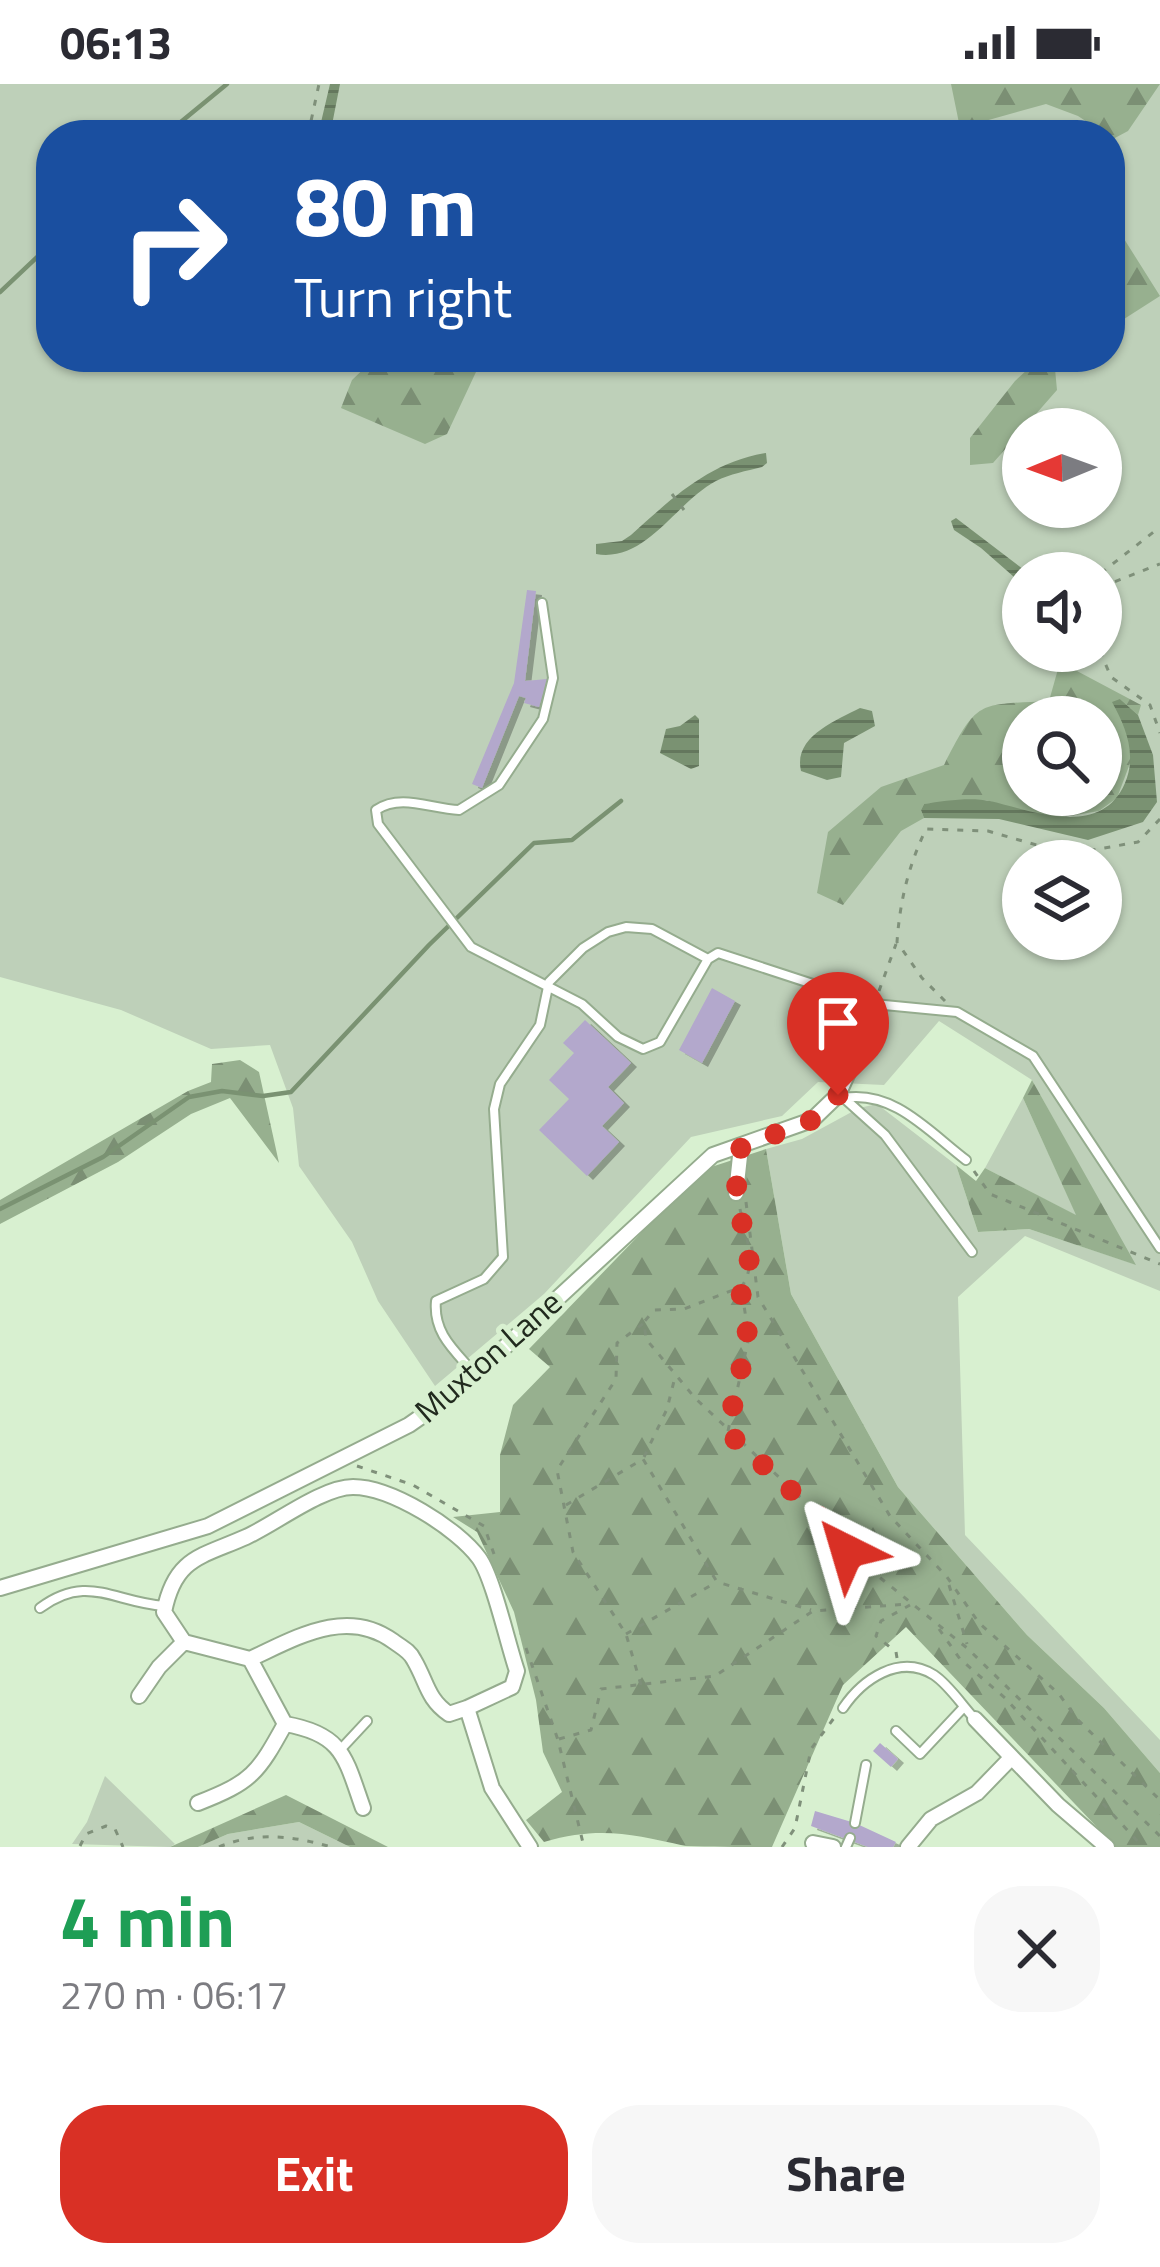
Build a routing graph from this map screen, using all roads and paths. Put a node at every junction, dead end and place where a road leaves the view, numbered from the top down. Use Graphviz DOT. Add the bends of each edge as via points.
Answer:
graph roads {
  1 [pos="319,84"];
  2 [pos="311,120"];
  3 [pos="671,494"];
  4 [pos="684,510"];
  5 [pos="1160,527"];
  6 [pos="1122,557"];
  7 [pos="1160,564"];
  8 [pos="1122,578"];
  9 [pos="542,603"];
  10 [pos="1109,672"];
  11 [pos="1160,702"];
  12 [pos="1150,705"];
  13 [pos="1160,734"];
  14 [pos="1160,819"];
  15 [pos="708,959"];
  16 [pos="547,988"];
  17 [pos="957,1012"];
  18 [pos="851,1066"];
  19 [pos="841,1097"];
  20 [pos="741,1147"];
  21 [pos="966,1160"];
  22 [pos="741,1193"];
  23 [pos="1160,1247"];
  24 [pos="972,1252"];
  25 [pos="1160,1264"];
  26 [pos="740,1287"];
  27 [pos="644,1322"];
  28 [pos="474,1373"];
  29 [pos="675,1376"];
  30 [pos="727,1432"];
  31 [pos="643,1459"];
  32 [pos="565,1507"];
  33 [pos="484,1526"];
  34 [pos="499,1569"];
  35 [pos="947,1577"];
  36 [pos="717,1582"];
  37 [pos="0,1588"];
  38 [pos="911,1604"];
  39 [pos="166,1606"];
  40 [pos="40,1608"];
  41 [pos="813,1611"];
  42 [pos="934,1622"];
  43 [pos="521,1633"];
  44 [pos="626,1634"];
  45 [pos="184,1642"];
  46 [pos="967,1648"];
  47 [pos="250,1659"];
  48 [pos="900,1670"];
  49 [pos="641,1685"];
  50 [pos="140,1696"];
  51 [pos="467,1708"];
  52 [pos="843,1708"];
  53 [pos="969,1713"];
  54 [pos="367,1721"];
  55 [pos="285,1724"];
  56 [pos="896,1731"];
  57 [pos="558,1740"];
  58 [pos="340,1750"];
  59 [pos="1010,1759"];
  60 [pos="866,1765"];
  61 [pos="1160,1800"];
  62 [pos="198,1803"];
  63 [pos="362,1808"];
  64 [pos="855,1823"];
  65 [pos="1160,1836"];
  66 [pos="814,1843"];
  67 [pos="80,1846"];
  68 [pos="1104,1846"];
  69 [pos="123,1847"];
  70 [pos="219,1847"];
  71 [pos="332,1847"];
  72 [pos="530,1847"];
  73 [pos="584,1847"];
  74 [pos="782,1847"];
  75 [pos="833,1847"];
  76 [pos="908,1847"];
  77 [pos="1143,1847"];
  1 -- 2 [label="path"];
  3 -- 4 [label="path"];
  5 -- 6 [label="path"];
  7 -- 8 [label="path"];
  9 -- 16 [label="lane" via="553,678 543,719 499,785 459,810 393,802 375,818 460,937"];
  10 -- 12 [label="path"];
  11 -- 12 [label="path"];
  12 -- 13 [label="path"];
  14 -- 17 [label="path" via="1138,842 1082,852 988,831 926,829 910,863 896,942"];
  15 -- 16 [label="lane" via="652,929 626,927 583,948"];
  15 -- 16 [label="lane" via="652,1048 631,1046 582,1004"];
  15 -- 17 [label="lane" via="718,953 874,1004"];
  16 -- 28 [label="lane" via="540,1025 500,1084 494,1109 503,1257 484,1279 434,1306 443,1341"];
  17 -- 23 [label="lane" via="1033,1056"];
  18 -- 19 [label="street"];
  19 -- 20 [label="street, Muxton Lane" via="812,1120"];
  19 -- 21 [label="lane" via="887,1100"];
  19 -- 24 [label="lane" via="885,1136"];
  20 -- 22 [label="street"];
  20 -- 28 [label="street, Muxton Lane" via="712,1155"];
  21 -- 25 [label="path" via="990,1194"];
  22 -- 26 [label="path" via="751,1270"];
  22 -- 35 [label="path" via="758,1297 890,1516"];
  26 -- 27 [label="path" via="684,1309 654,1310"];
  26 -- 30 [label="path" via="748,1337"];
  27 -- 29 [label="path" via="646,1339"];
  27 -- 32 [label="path" via="617,1343 616,1379 557,1470"];
  28 -- 37 [label="street, Muxton Lane" via="409,1425 208,1526"];
  29 -- 30 [label="path"];
  29 -- 31 [label="path"];
  30 -- 38 [label="path"];
  31 -- 32 [label="path"];
  31 -- 36 [label="path"];
  32 -- 44 [label="path" via="573,1552"];
  33 -- 34 [label="path"];
  35 -- 46 [label="path"];
  35 -- 61 [label="path" via="979,1623"];
  36 -- 41 [label="path"];
  36 -- 44 [label="path"];
  38 -- 41 [label="path"];
  38 -- 42 [label="path"];
  38 -- 48 [label="path" via="881,1621 876,1636 896,1652"];
  39 -- 40 [label="lane" via="83,1588"];
  39 -- 45 [label="street"];
  39 -- 51 [label="street" via="183,1567 206,1552 352,1486 389,1496 416,1507 481,1559 517,1671 512,1687"];
  41 -- 49 [label="path" via="716,1676"];
  42 -- 46 [label="path"];
  42 -- 77 [label="path" via="960,1659"];
  43 -- 57 [label="path"];
  44 -- 49 [label="path"];
  45 -- 47 [label="street"];
  45 -- 50 [label="street"];
  46 -- 65 [label="path"];
  47 -- 51 [label="street" via="346,1623 382,1633 412,1654 432,1702 449,1714"];
  47 -- 55 [label="street"];
  48 -- 52 [label="lane" via="858,1685"];
  48 -- 53 [label="lane" via="934,1675"];
  49 -- 57 [label="path" via="601,1689 591,1730"];
  51 -- 72 [label="street" via="492,1788"];
  52 -- 74 [label="path" via="816,1738 795,1828"];
  53 -- 56 [label="lane" via="920,1754"];
  53 -- 59 [label="street"];
  54 -- 58 [label="lane"];
  55 -- 58 [label="street" via="328,1736"];
  55 -- 62 [label="street" via="260,1769"];
  57 -- 73 [label="path"];
  58 -- 63 [label="street"];
  59 -- 68 [label="street"];
  59 -- 76 [label="street" via="977,1793 931,1819"];
  60 -- 64 [label="lane"];
  66 -- 75 [label="street"];
  67 -- 69 [label="path" via="106,1826"];
  70 -- 71 [label="path" via="291,1836"];
}
